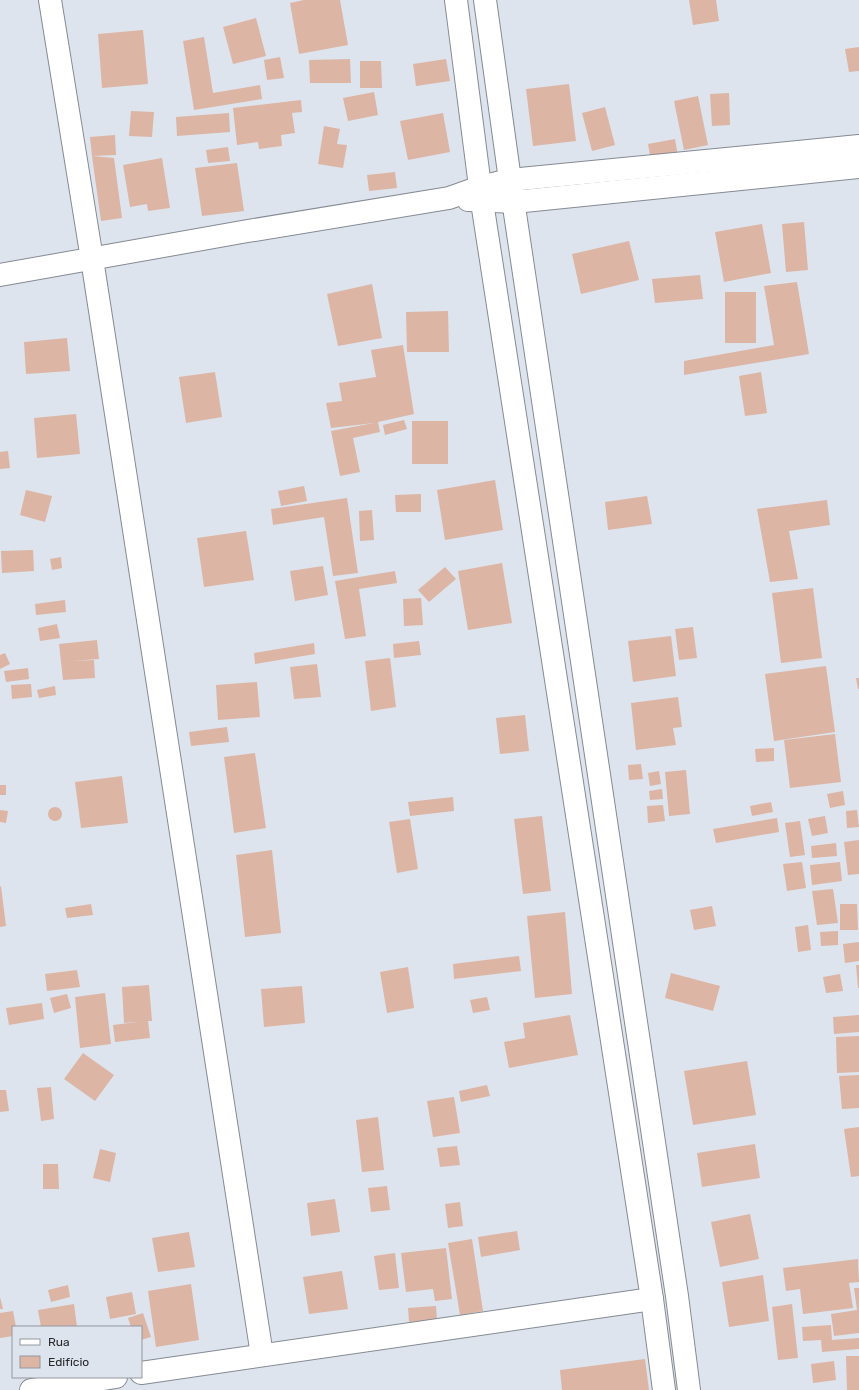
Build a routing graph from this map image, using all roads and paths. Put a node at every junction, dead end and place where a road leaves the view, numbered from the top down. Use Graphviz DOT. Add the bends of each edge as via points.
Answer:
graph roads {
  1 [pos="50,0"];
  2 [pos="456,0"];
  3 [pos="485,0"];
  4 [pos="859,146"];
  5 [pos="859,167"];
  6 [pos="510,180"];
  7 [pos="481,194"];
  8 [pos="514,202"];
  9 [pos="92,259"];
  10 [pos="0,275"];
  11 [pos="652,1299"];
  12 [pos="262,1355"];
  13 [pos="142,1373"];
  14 [pos="109,1378"];
  15 [pos="31,1390"];
  16 [pos="664,1390"];
  17 [pos="689,1390"];
  1 -- 9 [label="street"];
  2 -- 7 [label="street"];
  3 -- 6 [label="street"];
  4 -- 6 [label="street"];
  5 -- 8 [label="street"];
  6 -- 7 [label="street"];
  6 -- 8 [label="street"];
  7 -- 8 [label="street"];
  7 -- 9 [label="street"];
  7 -- 11 [label="street"];
  8 -- 17 [label="street" via="678,1296"];
  9 -- 10 [label="street"];
  9 -- 12 [label="street"];
  11 -- 12 [label="street"];
  11 -- 16 [label="street"];
  12 -- 13 [label="street"];
  14 -- 15 [label="street"];
}
